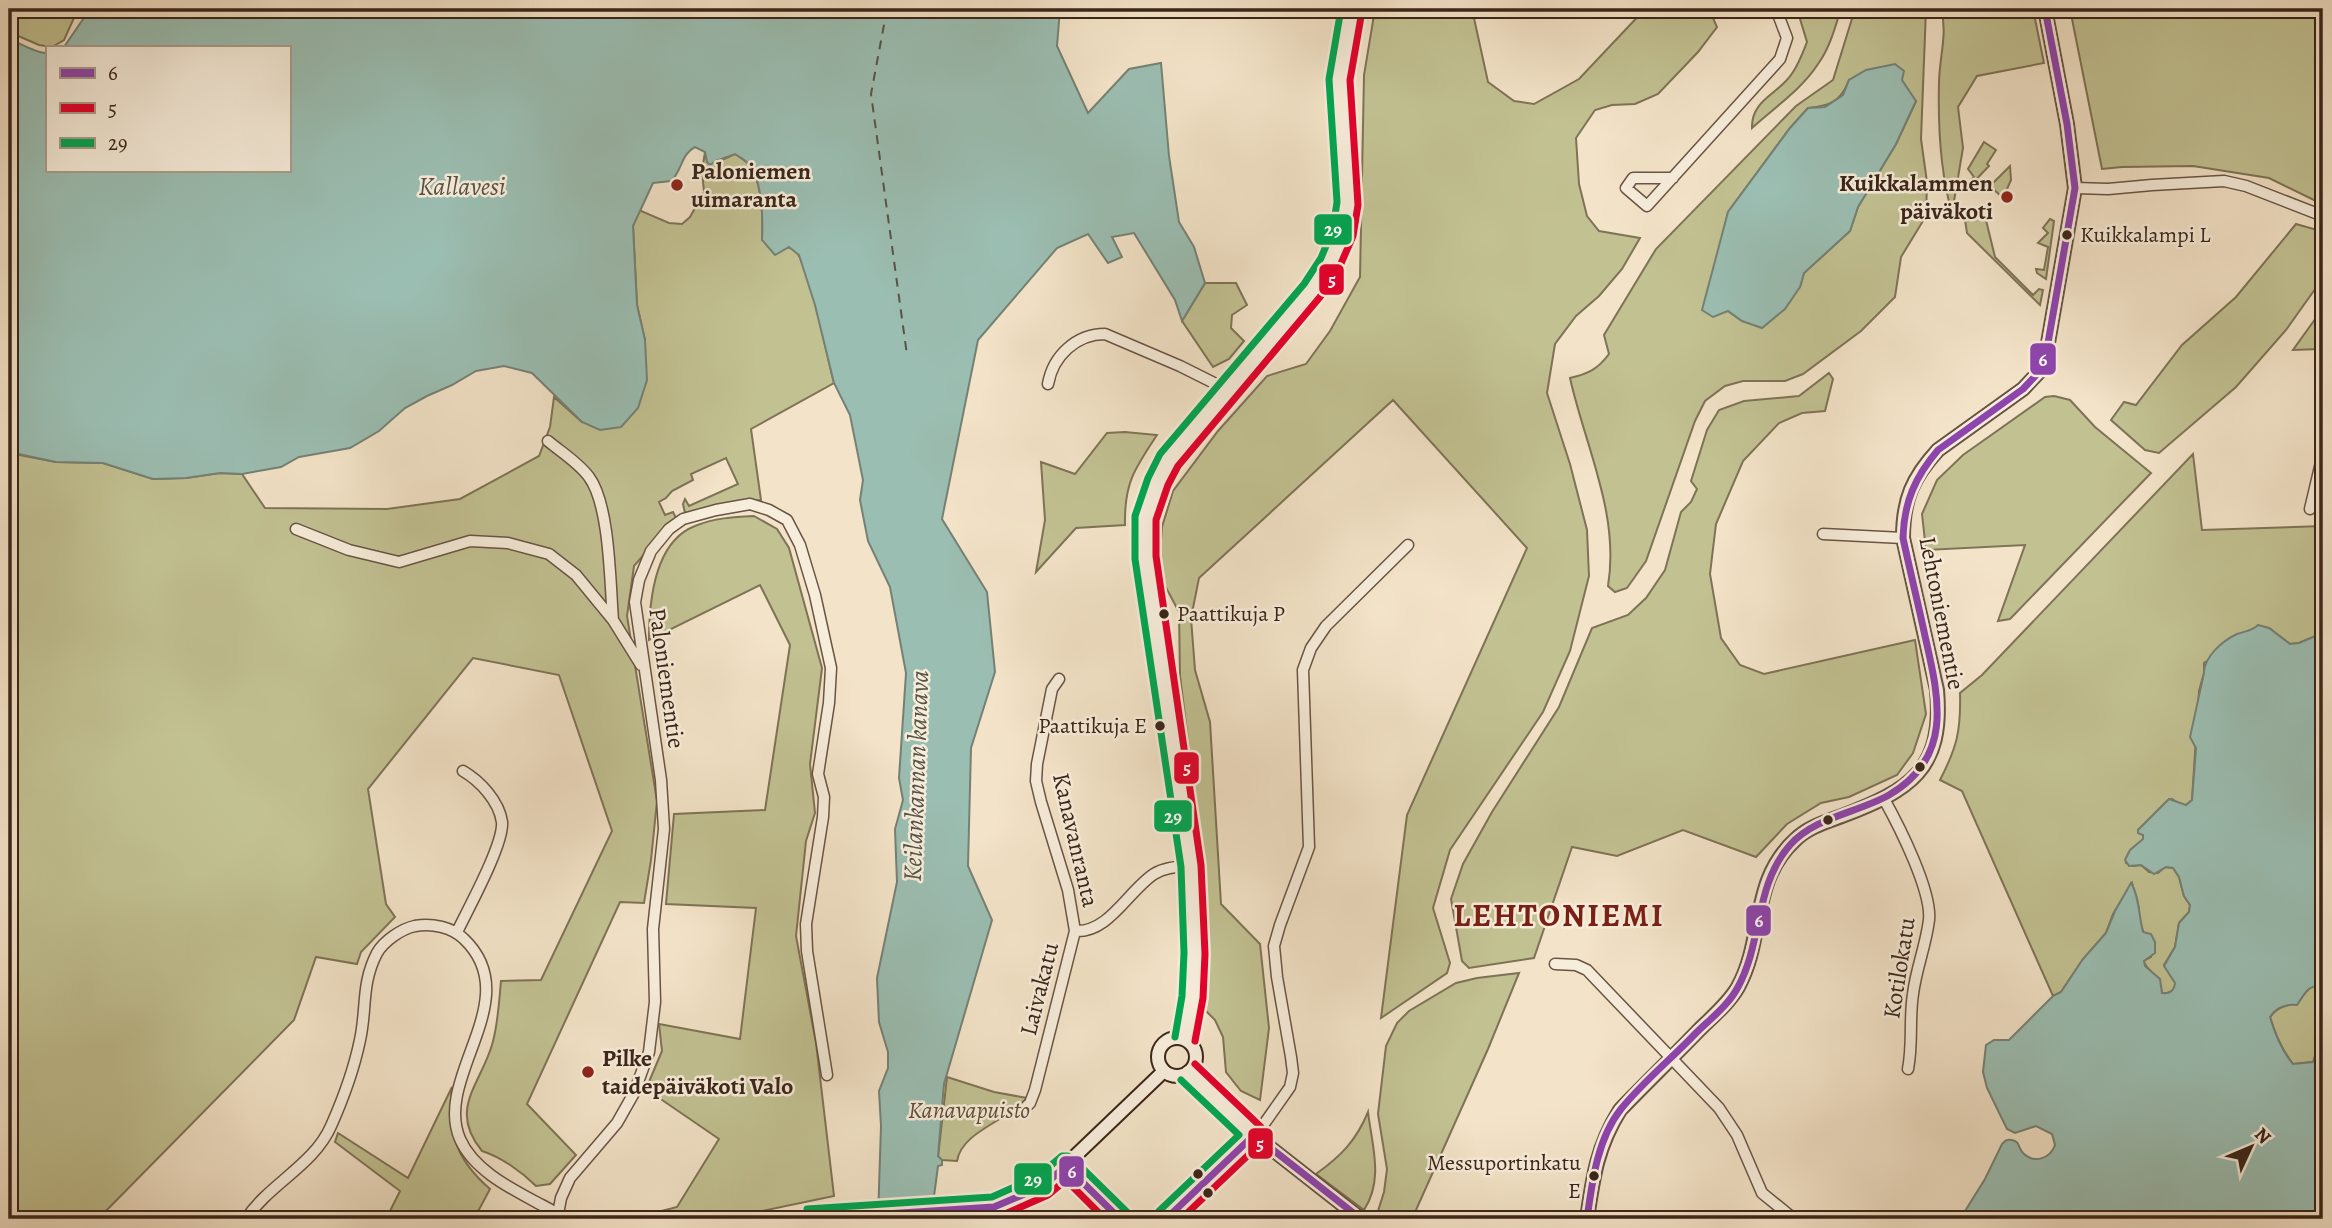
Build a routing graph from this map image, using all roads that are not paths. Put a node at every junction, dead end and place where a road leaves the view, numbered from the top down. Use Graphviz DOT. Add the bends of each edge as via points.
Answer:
graph roads {
  1 [pos="1352,9"];
  2 [pos="1776,9"];
  3 [pos="2045,9"];
  4 [pos="1673,178"];
  5 [pos="2074,188"];
  6 [pos="2323,216"];
  7 [pos="1048,384"];
  8 [pos="1226,389"];
  9 [pos="548,441"];
  10 [pos="2323,454"];
  11 [pos="2310,509"];
  12 [pos="296,529"];
  13 [pos="1823,534"];
  14 [pos="1903,538"];
  15 [pos="1408,545"];
  16 [pos="613,620"];
  17 [pos="643,669"];
  18 [pos="1059,679"];
  19 [pos="463,771"];
  20 [pos="1884,799"];
  21 [pos="1191,866"];
  22 [pos="1076,931"];
  23 [pos="457,932"];
  24 [pos="1555,964"];
  25 [pos="1185,1040"];
  26 [pos="1671,1059"];
  27 [pos="1908,1069"];
  28 [pos="1164,1071"];
  29 [pos="1188,1072"];
  30 [pos="827,1076"];
  31 [pos="1025,1108"];
  32 [pos="1254,1135"];
  33 [pos="1066,1166"];
  34 [pos="560,1217"];
  35 [pos="246,1219"];
  36 [pos="808,1219"];
  37 [pos="1120,1219"];
  38 [pos="1166,1219"];
  39 [pos="1361,1219"];
  40 [pos="1587,1219"];
  41 [pos="1794,1219"];
  1 -- 8 [label="street" via="1339,79 1348,203 1343,232 1312,290"];
  2 -- 4 [label="street" via="1787,38 1780,59"];
  3 -- 5 [label="street, Lehtoniementie"];
  5 -- 6 [label="street" via="2224,181"];
  5 -- 14 [label="street, Lehtoniementie" via="2048,344 2039,372 1929,459 1907,496"];
  7 -- 8 [label="street" via="1060,355 1078,340 1105,334"];
  8 -- 21 [label="street" via="1168,460 1145,518 1145,557"];
  9 -- 16 [label="street" via="589,476 596,491 604,520"];
  10 -- 11 [label="street"];
  12 -- 16 [label="street" via="349,550 400,562 470,541 508,542 558,559"];
  13 -- 14 [label="street"];
  14 -- 20 [label="street, Lehtoniementie" via="1940,715 1928,759 1917,775"];
  15 -- 32 [label="street" via="1326,626 1303,670 1309,847 1274,946 1293,1073 1281,1103"];
  16 -- 17 [label="street"];
  17 -- 30 [label="street, Paloniementie" via="635,602 639,580 651,551 669,529 698,514 750,504 787,520 815,595 831,668 818,774 823,817 806,924"];
  17 -- 34 [label="street, Paloniementie" via="664,829 653,929 655,1002 649,1052 617,1123 570,1178 561,1198"];
  18 -- 22 [label="street, Kanavanranta" via="1052,689 1036,781"];
  19 -- 23 [label="street" via="477,779 502,822 499,842"];
  20 -- 26 [label="street, Lehtoniementie" via="1814,827 1796,838 1779,858 1768,877 1738,986"];
  20 -- 27 [label="street, Kotilokatu" via="1929,905 1910,1016"];
  21 -- 22 [label="street, Laivakatu" via="1153,874 1098,926"];
  21 -- 25 [label="street" via="1196,915"];
  22 -- 31 [label="street, Laivakatu" via="1035,1090"];
  23 -- 34 [label="street" via="483,965 487,996 454,1108 459,1137 481,1167"];
  23 -- 35 [label="street" via="431,925 412,927 379,949 367,973 359,1044 330,1128 319,1146"];
  24 -- 26 [label="street" via="1587,970"];
  25 -- 28 [label="street" via="1174,1038 1161,1046 1158,1062"];
  25 -- 29 [label="street" via="1196,1052"];
  26 -- 40 [label="street, Lehtoniementie" via="1620,1110 1609,1128 1599,1152"];
  26 -- 41 [label="street" via="1719,1108 1737,1135 1762,1193"];
  28 -- 29 [label="street" via="1178,1076"];
  28 -- 33 [label="street"];
  29 -- 32 [label="street"];
  32 -- 38 [label="street"];
  32 -- 39 [label="street"];
  33 -- 36 [label="street" via="1043,1185 994,1206"];
  33 -- 37 [label="street"];
}
